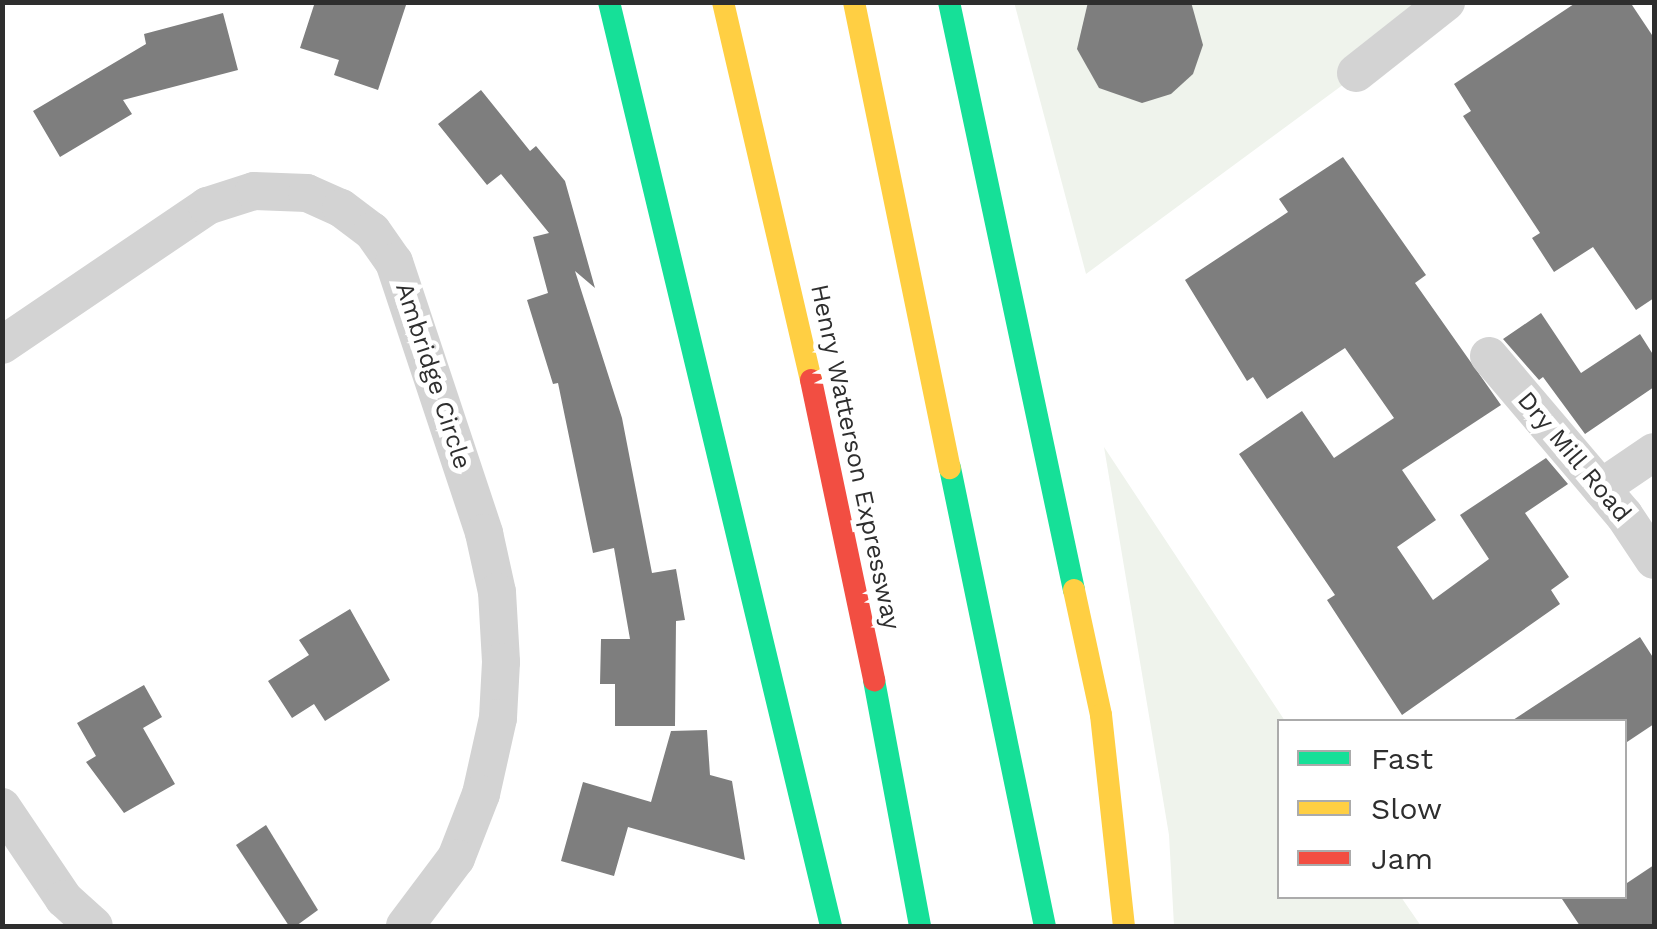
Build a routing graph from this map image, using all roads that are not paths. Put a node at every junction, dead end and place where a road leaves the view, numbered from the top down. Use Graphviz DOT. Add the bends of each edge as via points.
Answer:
graph roads {
  1 [pos="609,2"];
  2 [pos="723,2"];
  3 [pos="854,2"];
  4 [pos="949,2"];
  5 [pos="1446,2"];
  6 [pos="1356,73"];
  7 [pos="2,345"];
  8 [pos="1489,356"];
  9 [pos="1654,452"];
  10 [pos="1601,488"];
  11 [pos="1654,560"];
  12 [pos="2,807"];
  13 [pos="94,926"];
  14 [pos="405,926"];
  15 [pos="831,926"];
  16 [pos="920,926"];
  17 [pos="1046,926"];
  18 [pos="1124,926"];
  1 -- 15 [label="highway"];
  2 -- 16 [label="highway, Henry Watterson Expressway" via="785,257 910,848"];
  3 -- 17 [label="highway"];
  4 -- 18 [label="highway" via="1101,715"];
  5 -- 6 [label="street"];
  7 -- 14 [label="street, Ambridge Circle" via="207,206 254,191 308,192 341,208 372,231 394,262 484,533 502,662 481,794 456,858"];
  8 -- 10 [label="street, Dry Mill Road"];
  9 -- 10 [label="street"];
  10 -- 11 [label="street, Dry Mill Road"];
  12 -- 13 [label="street" via="64,899"];
}
